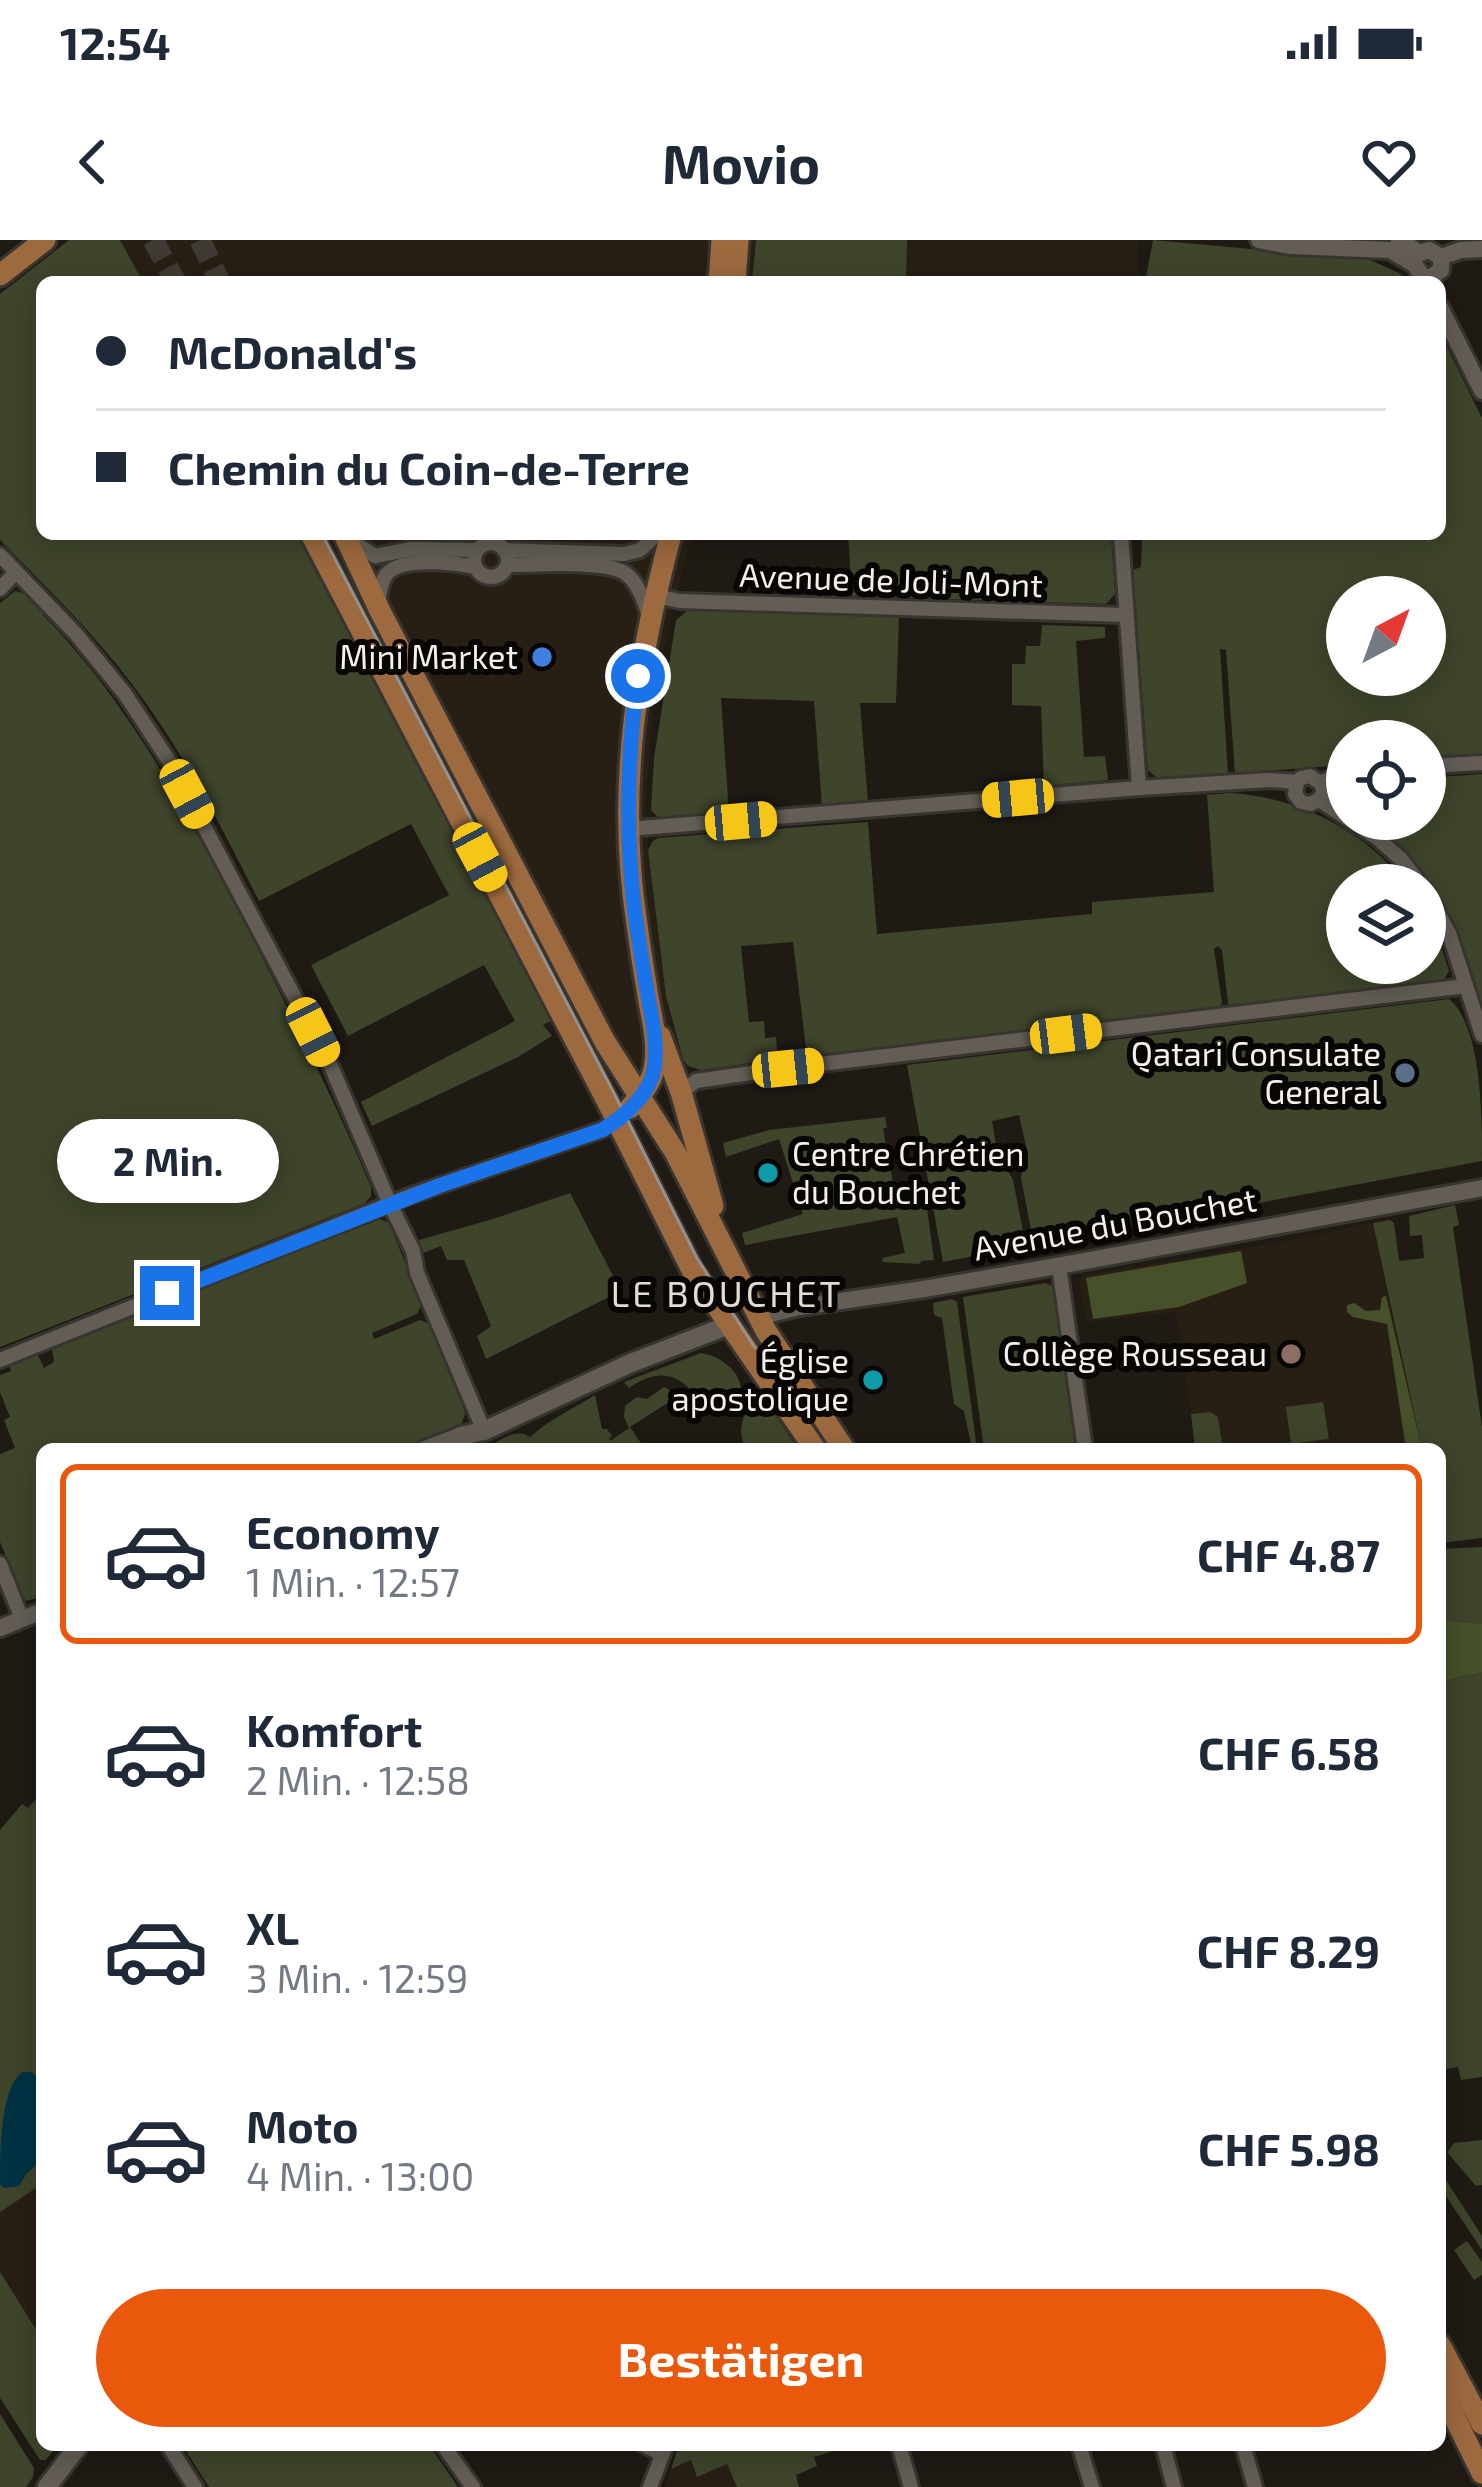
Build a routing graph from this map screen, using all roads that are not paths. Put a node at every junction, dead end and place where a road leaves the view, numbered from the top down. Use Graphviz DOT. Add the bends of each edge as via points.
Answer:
graph roads {
  1 [pos="22,240"];
  2 [pos="45,240"];
  3 [pos="722,240"];
  4 [pos="738,240"];
  5 [pos="1259,240"];
  6 [pos="1394,243"];
  7 [pos="1482,249"];
  8 [pos="0,257"];
  9 [pos="1424,270"];
  10 [pos="0,275"];
  11 [pos="719,276"];
  12 [pos="735,276"];
  13 [pos="1446,319"];
  14 [pos="1482,391"];
  15 [pos="314,540"];
  16 [pos="347,540"];
  17 [pos="352,540"];
  18 [pos="651,540"];
  19 [pos="669,540"];
  20 [pos="1121,540"];
  21 [pos="0,555"];
  22 [pos="476,558"];
  23 [pos="506,558"];
  24 [pos="15,573"];
  25 [pos="0,589"];
  26 [pos="655,596"];
  27 [pos="377,604"];
  28 [pos="1125,615"];
  29 [pos="651,619"];
  30 [pos="1482,763"];
  31 [pos="1446,765"];
  32 [pos="1326,778"];
  33 [pos="1297,782"];
  34 [pos="1321,782"];
  35 [pos="1139,788"];
  36 [pos="1319,800"];
  37 [pos="628,829"];
  38 [pos="1405,864"];
  39 [pos="1446,929"];
  40 [pos="1466,986"];
  41 [pos="652,1019"];
  42 [pos="1482,1035"];
  43 [pos="681,1092"];
  44 [pos="637,1099"];
  45 [pos="617,1121"];
  46 [pos="1482,1188"];
  47 [pos="390,1204"];
  48 [pos="720,1237"];
  49 [pos="1059,1266"];
  50 [pos="758,1317"];
  51 [pos="729,1325"];
  52 [pos="0,1360"];
  53 [pos="484,1431"];
  54 [pos="464,1443"];
  55 [pos="811,1443"];
  56 [pos="840,1443"];
  57 [pos="1084,1443"];
  58 [pos="0,1564"];
  59 [pos="36,1613"];
  60 [pos="22,1619"];
  61 [pos="0,1628"];
  62 [pos="1446,2356"];
  63 [pos="1446,2400"];
  64 [pos="1482,2424"];
  65 [pos="74,2451"];
  66 [pos="172,2451"];
  67 [pos="447,2451"];
  68 [pos="664,2451"];
  69 [pos="901,2451"];
  70 [pos="1081,2451"];
  71 [pos="1165,2451"];
  72 [pos="1246,2451"];
  73 [pos="1482,2473"];
  74 [pos="47,2487"];
  75 [pos="195,2487"];
  76 [pos="473,2487"];
  77 [pos="650,2487"];
  78 [pos="911,2487"];
  79 [pos="1092,2487"];
  80 [pos="1174,2487"];
  81 [pos="1256,2487"];
  1 -- 8 [label="main road"];
  2 -- 10 [label="main road"];
  3 -- 11 [label="main road"];
  4 -- 12 [label="main road"];
  5 -- 6 [label="street"];
  6 -- 9 [label="street"];
  7 -- 9 [label="street" via="1441,257 1441,270"];
  13 -- 14 [label="street"];
  15 -- 45 [label="main road"];
  16 -- 27 [label="main road"];
  17 -- 22 [label="street" via="375,556 406,550"];
  18 -- 23 [label="street" via="624,554"];
  19 -- 26 [label="main road"];
  20 -- 28 [label="street"];
  21 -- 24 [label="street"];
  22 -- 23 [label="street" via="492,543"];
  22 -- 23 [label="street" via="481,574 493,577"];
  22 -- 27 [label="street" via="400,565 384,579"];
  23 -- 29 [label="street" via="620,571"];
  24 -- 25 [label="street"];
  24 -- 47 [label="street" via="76,634 171,764 330,1064"];
  26 -- 28 [label="street, Avenue de Joli-Mont"];
  26 -- 29 [label="main road"];
  27 -- 44 [label="main road"];
  28 -- 35 [label="street"];
  29 -- 37 [label="main road" via="633,717"];
  30 -- 31 [label="street"];
  32 -- 34 [label="street"];
  33 -- 34 [label="street"];
  33 -- 35 [label="street"];
  33 -- 36 [label="street" via="1300,802"];
  34 -- 36 [label="street"];
  35 -- 37 [label="street"];
  36 -- 38 [label="street"];
  37 -- 41 [label="main road"];
  39 -- 40 [label="street"];
  40 -- 42 [label="street"];
  40 -- 43 [label="street" via="788,1068 696,1081"];
  41 -- 43 [label="main road"];
  41 -- 44 [label="main road" via="655,1067"];
  43 -- 48 [label="main road"];
  44 -- 45 [label="main road"];
  44 -- 48 [label="main road"];
  45 -- 47 [label="street"];
  45 -- 51 [label="main road"];
  46 -- 49 [label="street, Avenue du Bouchet"];
  47 -- 52 [label="street"];
  47 -- 53 [label="street"];
  48 -- 50 [label="main road"];
  49 -- 50 [label="street, Avenue du Bouchet"];
  49 -- 57 [label="street"];
  50 -- 51 [label="main road"];
  50 -- 56 [label="main road"];
  51 -- 53 [label="main road"];
  51 -- 55 [label="main road"];
  53 -- 54 [label="main road"];
  58 -- 60 [label="street"];
  59 -- 60 [label="street"];
  60 -- 61 [label="street"];
  62 -- 64 [label="main road"];
  63 -- 73 [label="main road"];
  65 -- 74 [label="main road"];
  66 -- 75 [label="street"];
  67 -- 76 [label="street"];
  68 -- 77 [label="street"];
  69 -- 78 [label="street"];
  70 -- 79 [label="street"];
  71 -- 80 [label="street"];
  72 -- 81 [label="street"];
}
